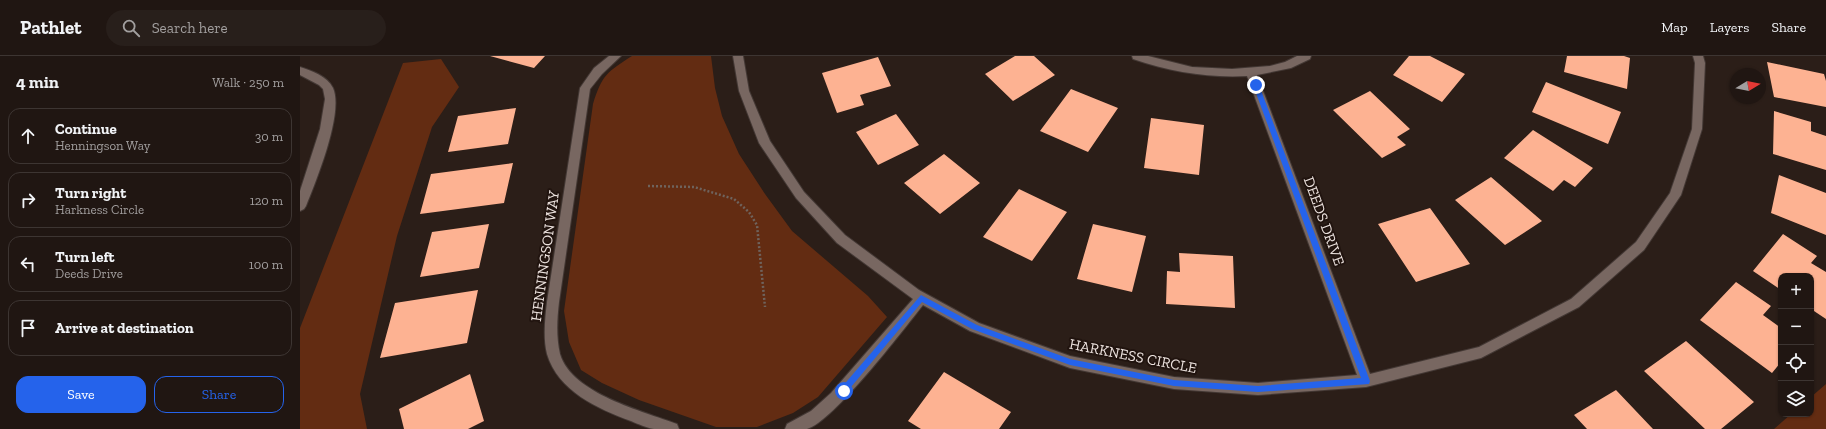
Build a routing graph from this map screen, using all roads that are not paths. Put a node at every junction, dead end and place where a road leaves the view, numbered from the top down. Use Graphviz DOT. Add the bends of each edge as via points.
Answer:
graph roads {
  1 [pos="616,56"];
  2 [pos="738,56"];
  3 [pos="1137,56"];
  4 [pos="1306,56"];
  5 [pos="1698,56"];
  6 [pos="300,70"];
  7 [pos="1251,72"];
  8 [pos="300,206"];
  9 [pos="921,298"];
  10 [pos="1366,381"];
  11 [pos="672,429"];
  12 [pos="792,429"];
  1 -- 11 [label="street, HENNINGSON WAY" via="598,71 585,88 553,302 551,330 555,359 570,381 600,401"];
  2 -- 9 [label="street, HARKNESS CIRCLE" via="744,91 765,142 800,195 841,239"];
  3 -- 7 [label="street" via="1169,66 1223,73"];
  4 -- 7 [label="street" via="1287,65"];
  5 -- 10 [label="street, HARKNESS CIRCLE" via="1698,129 1675,195 1640,246 1575,303 1481,352"];
  6 -- 8 [label="street" via="318,79 328,89 330,104 313,174"];
  7 -- 10 [label="street, DEEDS DRIVE"];
  9 -- 10 [label="street, HARKNESS CIRCLE" via="975,327 1070,362 1174,383 1258,389"];
  9 -- 12 [label="street" via="844,391 801,425"];
}
